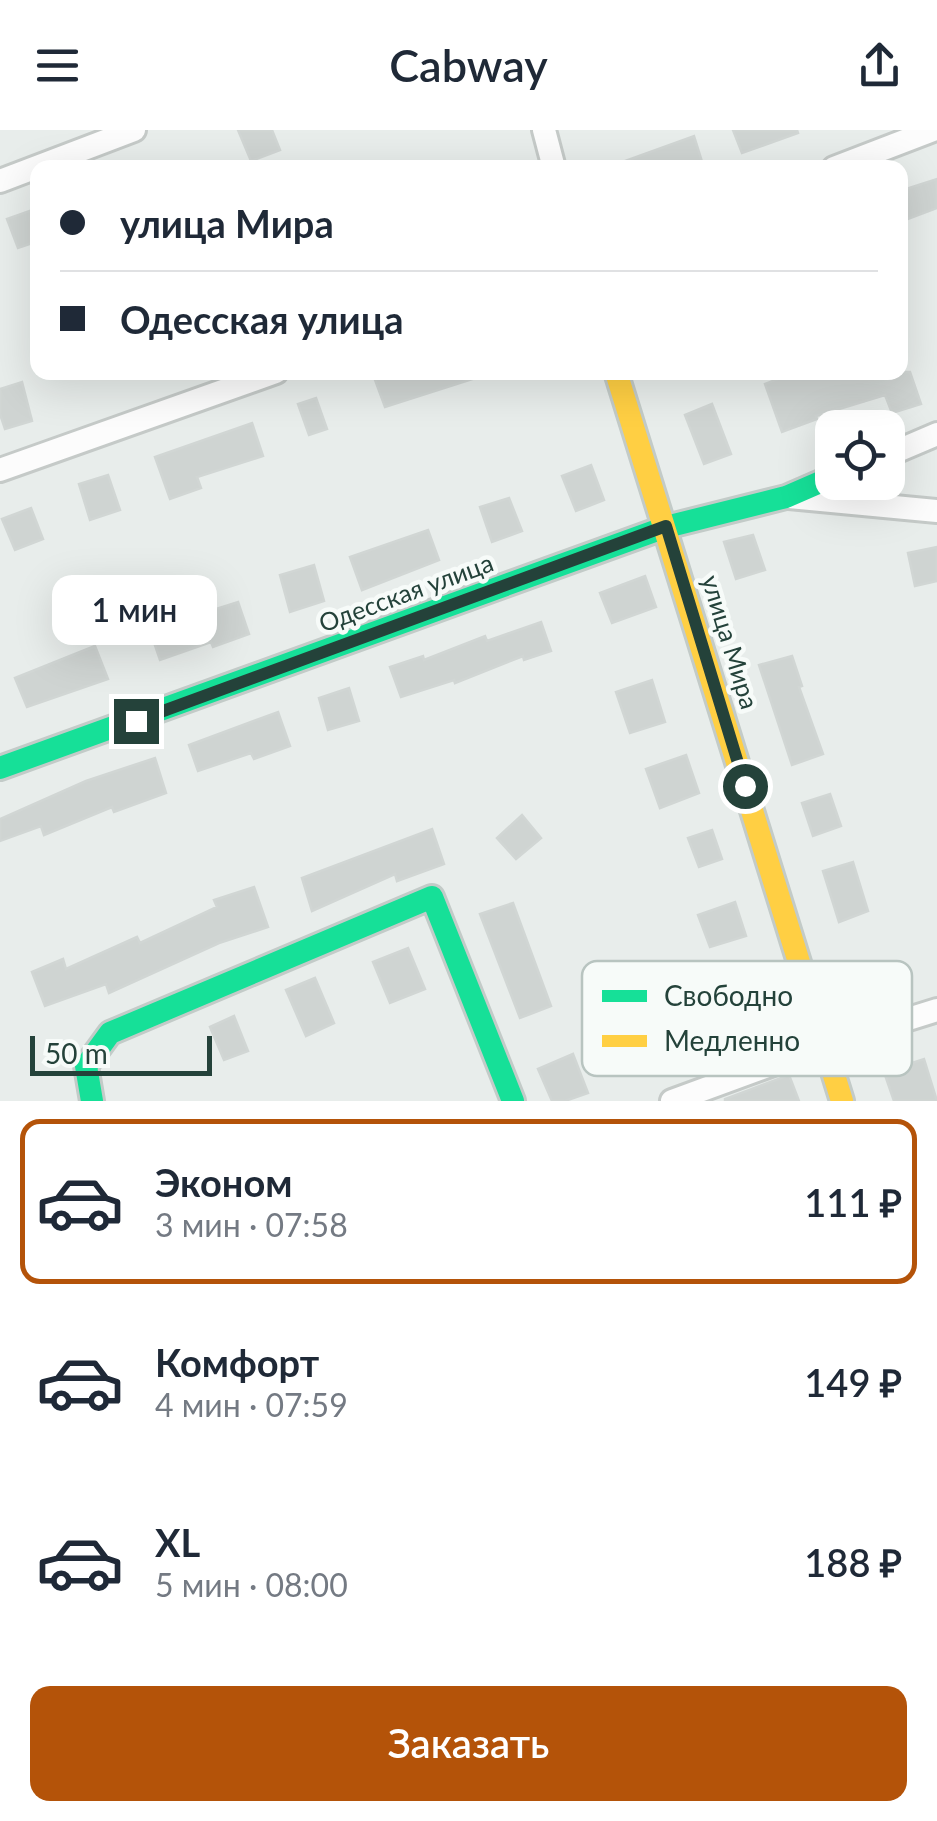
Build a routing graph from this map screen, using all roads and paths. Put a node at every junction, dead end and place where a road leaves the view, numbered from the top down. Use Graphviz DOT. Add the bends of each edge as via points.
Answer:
graph roads {
  1 [pos="134,130"];
  2 [pos="544,130"];
  3 [pos="933,130"];
  4 [pos="54,160"];
  5 [pos="552,160"];
  6 [pos="855,160"];
  7 [pos="30,169"];
  8 [pos="0,180"];
  9 [pos="253,380"];
  10 [pos="619,380"];
  11 [pos="932,439"];
  12 [pos="905,448"];
  13 [pos="0,470"];
  14 [pos="815,485"];
  15 [pos="786,497"];
  16 [pos="937,511"];
  17 [pos="666,526"];
  18 [pos="0,768"];
  19 [pos="800,961"];
  20 [pos="937,1010"];
  21 [pos="912,1018"];
  22 [pos="739,1076"];
  23 [pos="835,1076"];
  24 [pos="92,1101"];
  25 [pos="514,1101"];
  26 [pos="672,1101"];
  27 [pos="842,1101"];
  1 -- 4 [label="street"];
  2 -- 5 [label="street"];
  3 -- 6 [label="street"];
  7 -- 8 [label="street"];
  9 -- 13 [label="street"];
  10 -- 17 [label="street, улица Мира"];
  11 -- 12 [label="street"];
  14 -- 15 [label="street, Одесская улица"];
  15 -- 16 [label="street"];
  15 -- 17 [label="street, Одесская улица"];
  17 -- 18 [label="street, Одесская улица"];
  17 -- 19 [label="street, улица Мира"];
  20 -- 21 [label="street"];
  22 -- 26 [label="street"];
  23 -- 27 [label="street, улица Мира"];
  24 -- 25 [label="street" via="86,1066 110,1033 432,896"];
}
